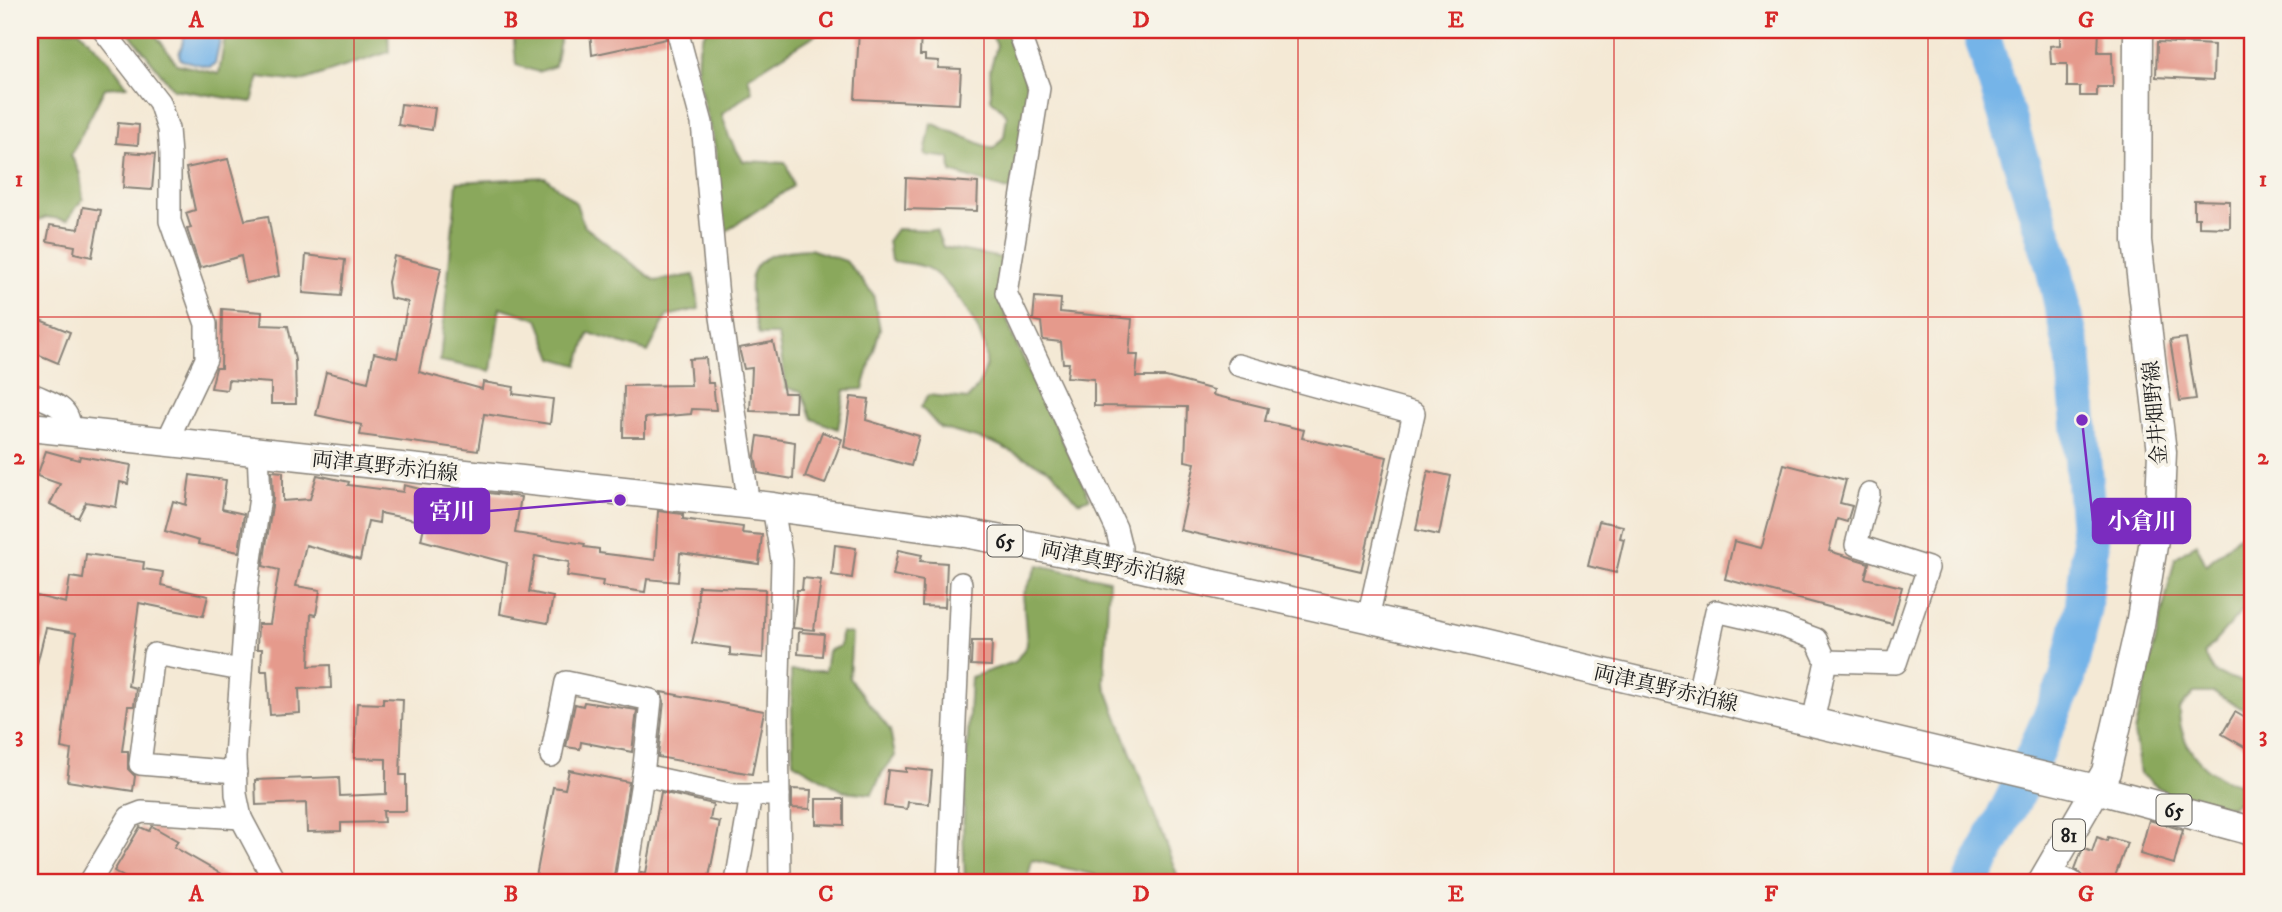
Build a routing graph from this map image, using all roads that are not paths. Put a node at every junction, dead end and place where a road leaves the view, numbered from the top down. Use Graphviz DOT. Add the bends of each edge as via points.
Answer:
graph roads {
  1 [pos="103,30"];
  2 [pos="677,30"];
  3 [pos="1018,30"];
  4 [pos="2138,30"];
  5 [pos="1238,365"];
  6 [pos="30,393"];
  7 [pos="30,427"];
  8 [pos="70,431"];
  9 [pos="167,441"];
  10 [pos="258,451"];
  11 [pos="1869,494"];
  12 [pos="761,506"];
  13 [pos="1120,562"];
  14 [pos="961,583"];
  15 [pos="1368,618"];
  16 [pos="1826,661"];
  17 [pos="241,670"];
  18 [pos="1698,694"];
  19 [pos="1813,722"];
  20 [pos="551,756"];
  21 [pos="236,772"];
  22 [pos="643,775"];
  23 [pos="2086,786"];
  24 [pos="751,795"];
  25 [pos="779,795"];
  26 [pos="241,818"];
  27 [pos="2252,831"];
  28 [pos="269,879"];
  29 [pos="2054,879"];
  30 [pos="90,882"];
  31 [pos="626,882"];
  32 [pos="736,882"];
  33 [pos="780,882"];
  34 [pos="948,882"];
  1 -- 9 [label="street" via="159,102 168,129 170,220 206,324 206,359"];
  2 -- 12 [label="street" via="702,123 718,297"];
  3 -- 13 [label="street" via="1039,88 1006,293 1115,528 1122,548"];
  4 -- 23 [label="main road, 金井畑野線" via="2137,241 2162,452 2160,503 2140,625 2106,772"];
  5 -- 15 [label="street" via="1414,413"];
  6 -- 8 [label="street" via="65,409 71,418"];
  7 -- 8 [label="main road, 両津真野赤泊線 / 65"];
  8 -- 9 [label="main road, 両津真野赤泊線 / 65"];
  9 -- 10 [label="main road, 両津真野赤泊線 / 65"];
  10 -- 12 [label="main road, 両津真野赤泊線 / 65"];
  10 -- 17 [label="street" via="260,497"];
  11 -- 16 [label="street" via="1856,545 1928,568 1896,663"];
  12 -- 13 [label="main road, 両津真野赤泊線 / 65" via="965,533"];
  12 -- 25 [label="street" via="782,561"];
  13 -- 15 [label="main road, 両津真野赤泊線 / 65"];
  14 -- 34 [label="street"];
  15 -- 18 [label="main road, 両津真野赤泊線 / 65"];
  16 -- 18 [label="street" via="1816,639 1716,611"];
  16 -- 19 [label="street"];
  17 -- 21 [label="street"];
  17 -- 21 [label="street" via="154,654 140,764"];
  18 -- 19 [label="main road, 両津真野赤泊線 / 65"];
  19 -- 23 [label="main road, 両津真野赤泊線 / 65"];
  20 -- 22 [label="street" via="566,682 651,700"];
  21 -- 26 [label="street"];
  22 -- 24 [label="street"];
  22 -- 31 [label="street"];
  23 -- 27 [label="main road, 65"];
  23 -- 29 [label="main road, 81"];
  24 -- 25 [label="street"];
  24 -- 32 [label="street"];
  25 -- 33 [label="street"];
  26 -- 28 [label="street"];
  26 -- 30 [label="street" via="142,812 130,817"];
}
